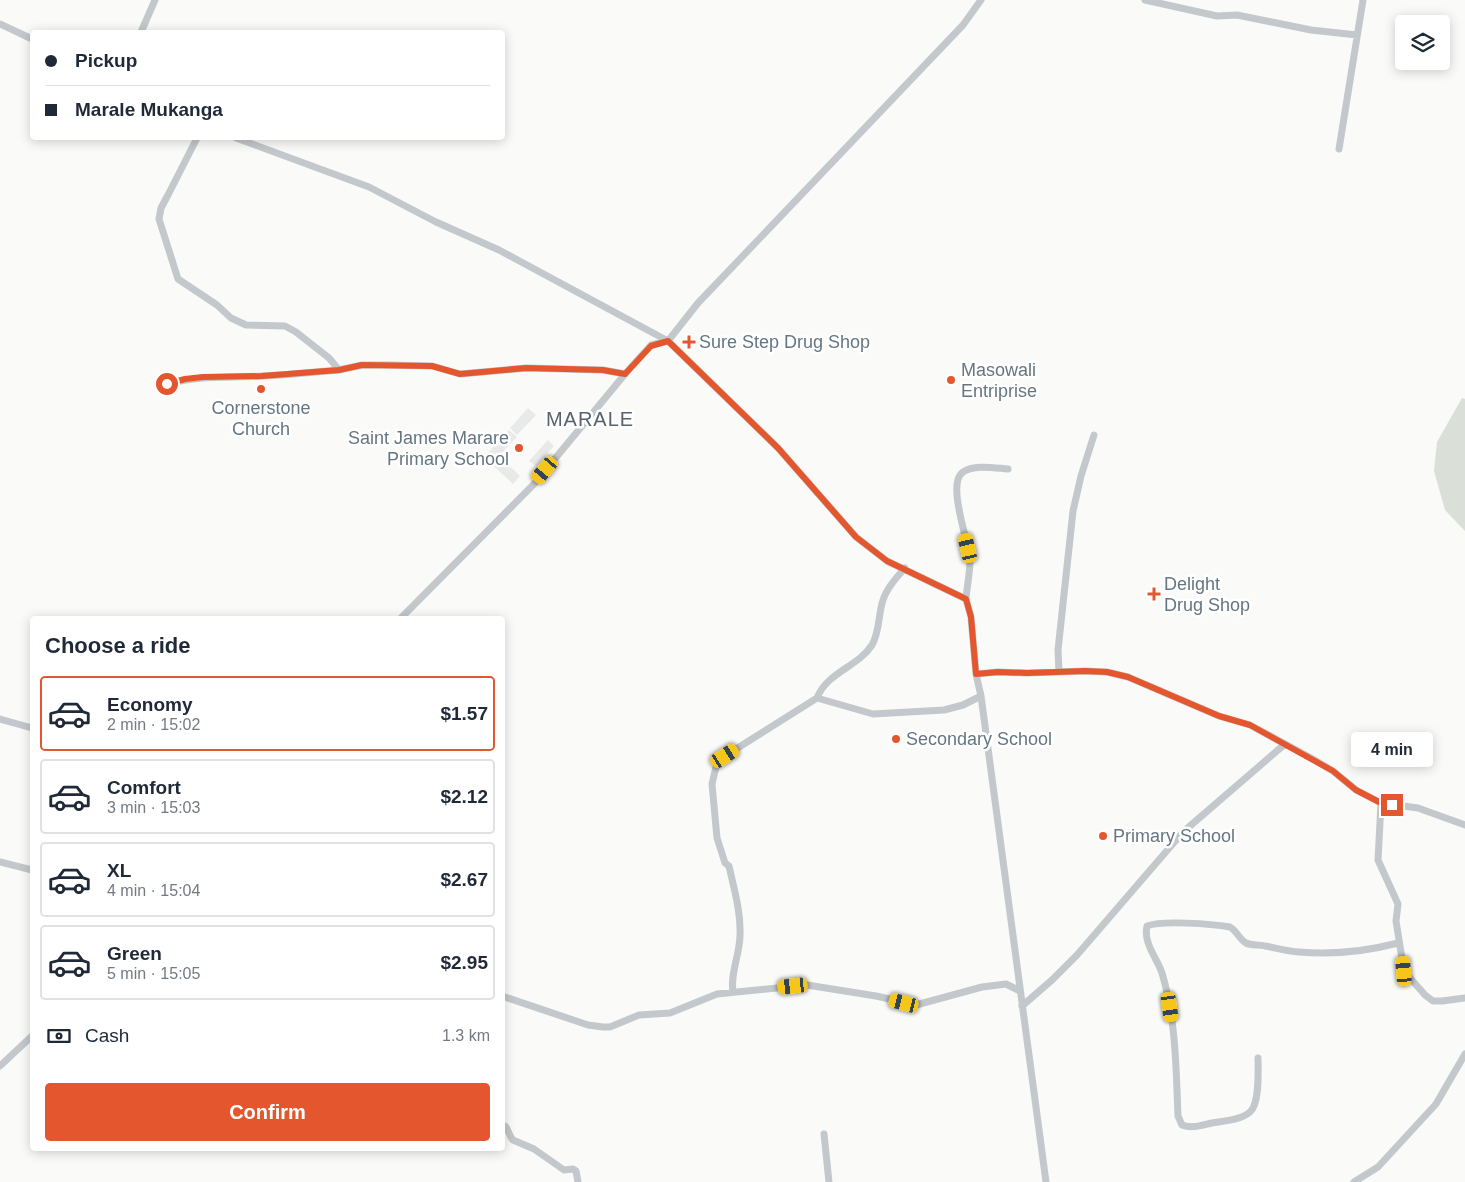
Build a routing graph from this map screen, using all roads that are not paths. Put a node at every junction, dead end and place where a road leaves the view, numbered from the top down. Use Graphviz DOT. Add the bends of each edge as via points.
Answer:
graph roads {
  1 [pos="155,0"];
  2 [pos="981,0"];
  3 [pos="1145,0"];
  4 [pos="1363,0"];
  5 [pos="0,24"];
  6 [pos="142,30"];
  7 [pos="1357,35"];
  8 [pos="30,38"];
  9 [pos="196,140"];
  10 [pos="241,140"];
  11 [pos="1339,148"];
  12 [pos="668,341"];
  13 [pos="339,370"];
  14 [pos="625,374"];
  15 [pos="167,384"];
  16 [pos="1094,435"];
  17 [pos="1008,469"];
  18 [pos="905,568"];
  19 [pos="966,599"];
  20 [pos="403,616"];
  21 [pos="1058,672"];
  22 [pos="976,674"];
  23 [pos="981,696"];
  24 [pos="817,698"];
  25 [pos="0,719"];
  26 [pos="30,727"];
  27 [pos="1286,744"];
  28 [pos="1381,803"];
  29 [pos="1465,825"];
  30 [pos="0,862"];
  31 [pos="30,870"];
  32 [pos="1398,943"];
  33 [pos="1020,991"];
  34 [pos="733,992"];
  35 [pos="505,997"];
  36 [pos="1465,998"];
  37 [pos="1022,1006"];
  38 [pos="30,1038"];
  39 [pos="1465,1054"];
  40 [pos="1258,1058"];
  41 [pos="0,1066"];
  42 [pos="505,1126"];
  43 [pos="824,1134"];
  44 [pos="578,1182"];
  45 [pos="829,1182"];
  46 [pos="1046,1182"];
  47 [pos="1354,1182"];
  1 -- 6 [label="street"];
  2 -- 12 [label="street" via="963,26 698,303"];
  3 -- 7 [label="street" via="1217,16 1237,16"];
  4 -- 7 [label="street"];
  5 -- 8 [label="street"];
  7 -- 11 [label="street"];
  9 -- 13 [label="street" via="161,208 159,219 178,279 231,318 246,325 285,326 296,332"];
  10 -- 12 [label="street" via="369,187 499,250"];
  12 -- 14 [label="street" via="651,346"];
  12 -- 18 [label="street" via="778,448 856,537 887,561"];
  13 -- 14 [label="street" via="362,365 406,365 432,366 460,374 526,368 603,370"];
  13 -- 15 [label="street" via="203,377"];
  14 -- 20 [label="street" via="534,484"];
  16 -- 21 [label="street" via="1073,511 1059,632"];
  17 -- 19 [label="street" via="973,468 959,475 959,510 970,560"];
  18 -- 19 [label="street"];
  18 -- 24 [label="street" via="885,594 871,646 849,667 830,679"];
  19 -- 22 [label="street" via="971,617"];
  21 -- 22 [label="street"];
  21 -- 27 [label="street" via="1107,672 1128,677 1219,716 1250,725"];
  22 -- 23 [label="street"];
  23 -- 24 [label="street" via="944,710 873,714"];
  23 -- 33 [label="street"];
  24 -- 34 [label="street" via="725,756 714,772 712,784 717,838 729,866 740,923"];
  25 -- 26 [label="street"];
  27 -- 28 [label="street"];
  27 -- 37 [label="street" via="1184,832 1077,956"];
  28 -- 29 [label="street" via="1418,808"];
  28 -- 32 [label="street" via="1378,860 1398,904"];
  30 -- 31 [label="street"];
  32 -- 36 [label="street" via="1404,971 1425,995 1442,1001"];
  32 -- 40 [label="street" via="1367,949 1297,952 1251,945 1230,927 1147,926 1146,938 1162,972 1170,1007 1176,1054 1178,1116 1182,1125 1192,1127 1237,1118 1250,1112 1258,1084"];
  33 -- 34 [label="street" via="1006,984 982,987 916,1006 807,985"];
  33 -- 37 [label="street"];
  34 -- 35 [label="street" via="717,994 670,1013 639,1015 603,1028"];
  37 -- 46 [label="street"];
  38 -- 41 [label="street"];
  39 -- 47 [label="street" via="1436,1104 1378,1167"];
  42 -- 44 [label="street" via="513,1140 534,1149 564,1170 576,1170"];
  43 -- 45 [label="street"];
}
